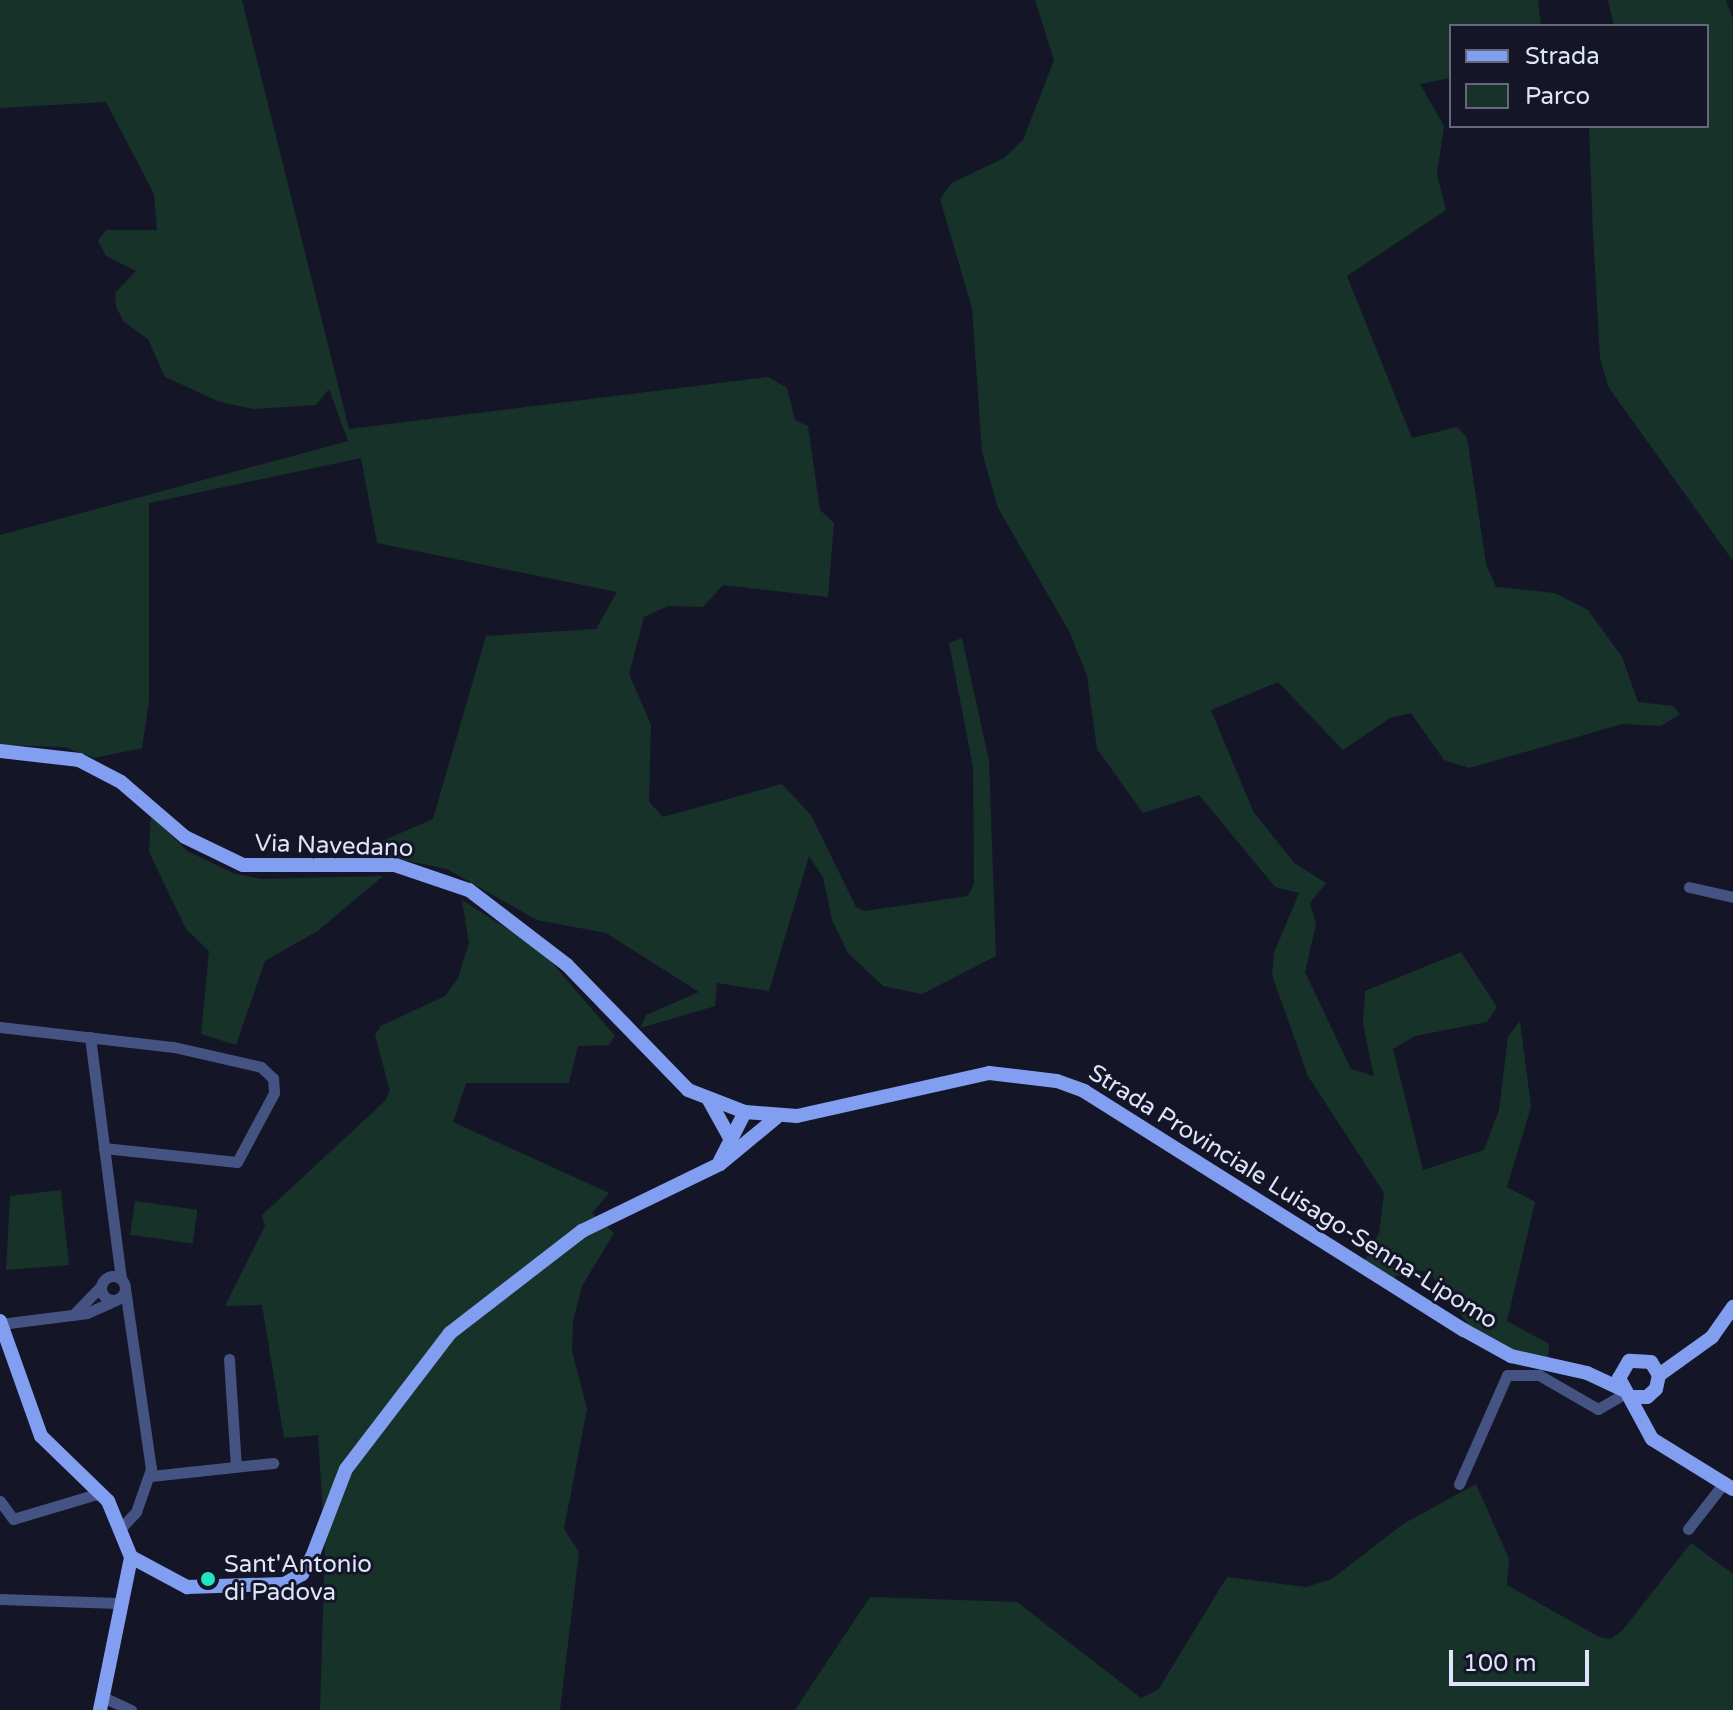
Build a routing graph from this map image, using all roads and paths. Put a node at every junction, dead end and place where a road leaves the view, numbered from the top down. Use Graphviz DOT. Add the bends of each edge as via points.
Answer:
graph roads {
  1 [pos="0,751"];
  2 [pos="1689,887"];
  3 [pos="1733,897"];
  4 [pos="0,1027"];
  5 [pos="90,1037"];
  6 [pos="709,1100"];
  7 [pos="745,1112"];
  8 [pos="777,1117"];
  9 [pos="730,1138"];
  10 [pos="750,1140"];
  11 [pos="104,1148"];
  12 [pos="714,1166"];
  13 [pos="114,1260"];
  14 [pos="104,1282"];
  15 [pos="123,1284"];
  16 [pos="116,1300"];
  17 [pos="1733,1307"];
  18 [pos="73,1315"];
  19 [pos="0,1323"];
  20 [pos="229,1359"];
  21 [pos="1655,1369"];
  22 [pos="1621,1371"];
  23 [pos="1587,1373"];
  24 [pos="1626,1393"];
  25 [pos="1650,1395"];
  26 [pos="1644,1418"];
  27 [pos="273,1463"];
  28 [pos="236,1466"];
  29 [pos="151,1476"];
  30 [pos="1459,1484"];
  31 [pos="1728,1486"];
  32 [pos="100,1493"];
  33 [pos="0,1501"];
  34 [pos="120,1529"];
  35 [pos="1688,1529"];
  36 [pos="131,1557"];
  37 [pos="0,1599"];
  38 [pos="118,1603"];
  39 [pos="103,1704"];
  40 [pos="131,1710"];
  1 -- 6 [label="street, Via Navedano" via="79,760 223,858 267,869 421,870 469,890 536,938 669,1073"];
  2 -- 3 [label="street"];
  4 -- 5 [label="street"];
  5 -- 11 [label="street"];
  5 -- 11 [label="street" via="174,1047 261,1067 273,1078 274,1093 243,1159 227,1163"];
  6 -- 7 [label="street"];
  6 -- 9 [label="street"];
  7 -- 8 [label="street"];
  7 -- 9 [label="street"];
  7 -- 10 [label="street"];
  8 -- 10 [label="street"];
  8 -- 23 [label="street, Strada Provinciale Luisago-Senna-Lipomo" via="989,1073 1057,1081 1084,1091 1511,1356"];
  9 -- 12 [label="street"];
  10 -- 12 [label="street"];
  11 -- 13 [label="street"];
  12 -- 36 [label="street" via="582,1231 450,1333 346,1469 312,1557 294,1579 187,1587"];
  13 -- 14 [label="street"];
  13 -- 15 [label="street"];
  14 -- 15 [label="street"];
  14 -- 16 [label="street" via="107,1299"];
  14 -- 18 [label="street"];
  15 -- 16 [label="street"];
  15 -- 29 [label="street"];
  16 -- 18 [label="street"];
  17 -- 21 [label="street" via="1712,1337"];
  18 -- 19 [label="street"];
  19 -- 32 [label="street" via="41,1436"];
  20 -- 28 [label="street"];
  21 -- 22 [label="street, Strada Provinciale Luisago-Senna-Lipomo" via="1635,1359"];
  21 -- 25 [label="street"];
  22 -- 23 [label="street, Strada Provinciale Luisago-Senna-Lipomo"];
  22 -- 24 [label="street"];
  23 -- 24 [label="street, Strada Provinciale Luisago-Senna-Lipomo"];
  24 -- 25 [label="street"];
  24 -- 26 [label="street"];
  24 -- 30 [label="street" via="1598,1409 1539,1375 1507,1375"];
  25 -- 26 [label="street"];
  26 -- 31 [label="street" via="1657,1445"];
  27 -- 28 [label="street"];
  28 -- 29 [label="street"];
  29 -- 34 [label="street" via="136,1512"];
  31 -- 35 [label="street"];
  32 -- 33 [label="street" via="13,1519"];
  32 -- 34 [label="street"];
  34 -- 36 [label="street"];
  36 -- 38 [label="street"];
  37 -- 38 [label="street"];
  38 -- 39 [label="street"];
  39 -- 40 [label="street"];
}
